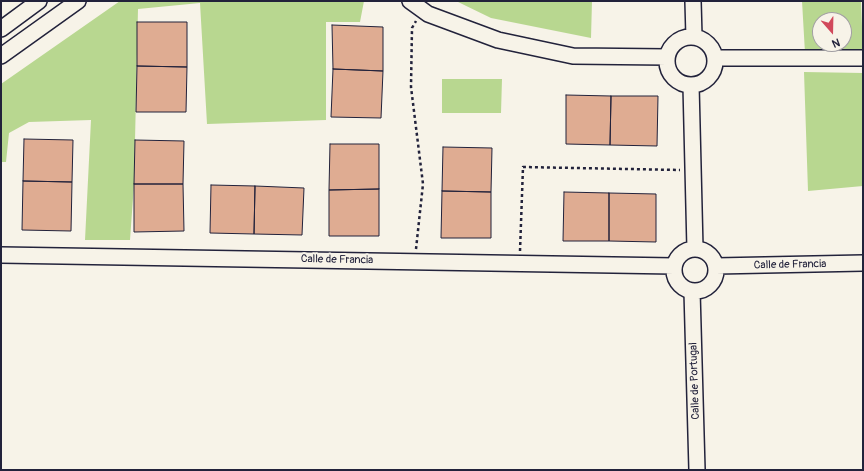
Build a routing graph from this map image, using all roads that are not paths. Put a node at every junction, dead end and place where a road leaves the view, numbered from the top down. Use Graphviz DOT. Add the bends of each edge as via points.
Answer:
graph roads {
  1 [pos="39,1"];
  2 [pos="78,1"];
  3 [pos="410,1"];
  4 [pos="693,1"];
  5 [pos="1,29"];
  6 [pos="694,37"];
  7 [pos="1,56"];
  8 [pos="667,57"];
  9 [pos="715,58"];
  10 [pos="863,58"];
  11 [pos="691,85"];
  12 [pos="696,249"];
  13 [pos="1,255"];
  14 [pos="863,263"];
  15 [pos="674,266"];
  16 [pos="716,266"];
  17 [pos="692,291"];
  18 [pos="697,470"];
  1 -- 5 [label="street"];
  2 -- 7 [label="street"];
  3 -- 8 [label="street" via="428,14 498,40 574,56"];
  4 -- 6 [label="street"];
  6 -- 8 [label="street" via="678,40"];
  6 -- 9 [label="street" via="709,44"];
  8 -- 11 [label="street" via="667,64 675,79"];
  9 -- 10 [label="street"];
  9 -- 11 [label="street" via="711,74 705,80"];
  11 -- 12 [label="street"];
  12 -- 15 [label="street" via="683,252 676,259"];
  12 -- 16 [label="street" via="707,252"];
  13 -- 15 [label="street, Calle de Francia"];
  14 -- 16 [label="street, Calle de Francia"];
  15 -- 17 [label="street" via="676,281 685,289"];
  16 -- 17 [label="street" via="714,281 700,291"];
  17 -- 18 [label="street, Calle de Portugal"];
}
